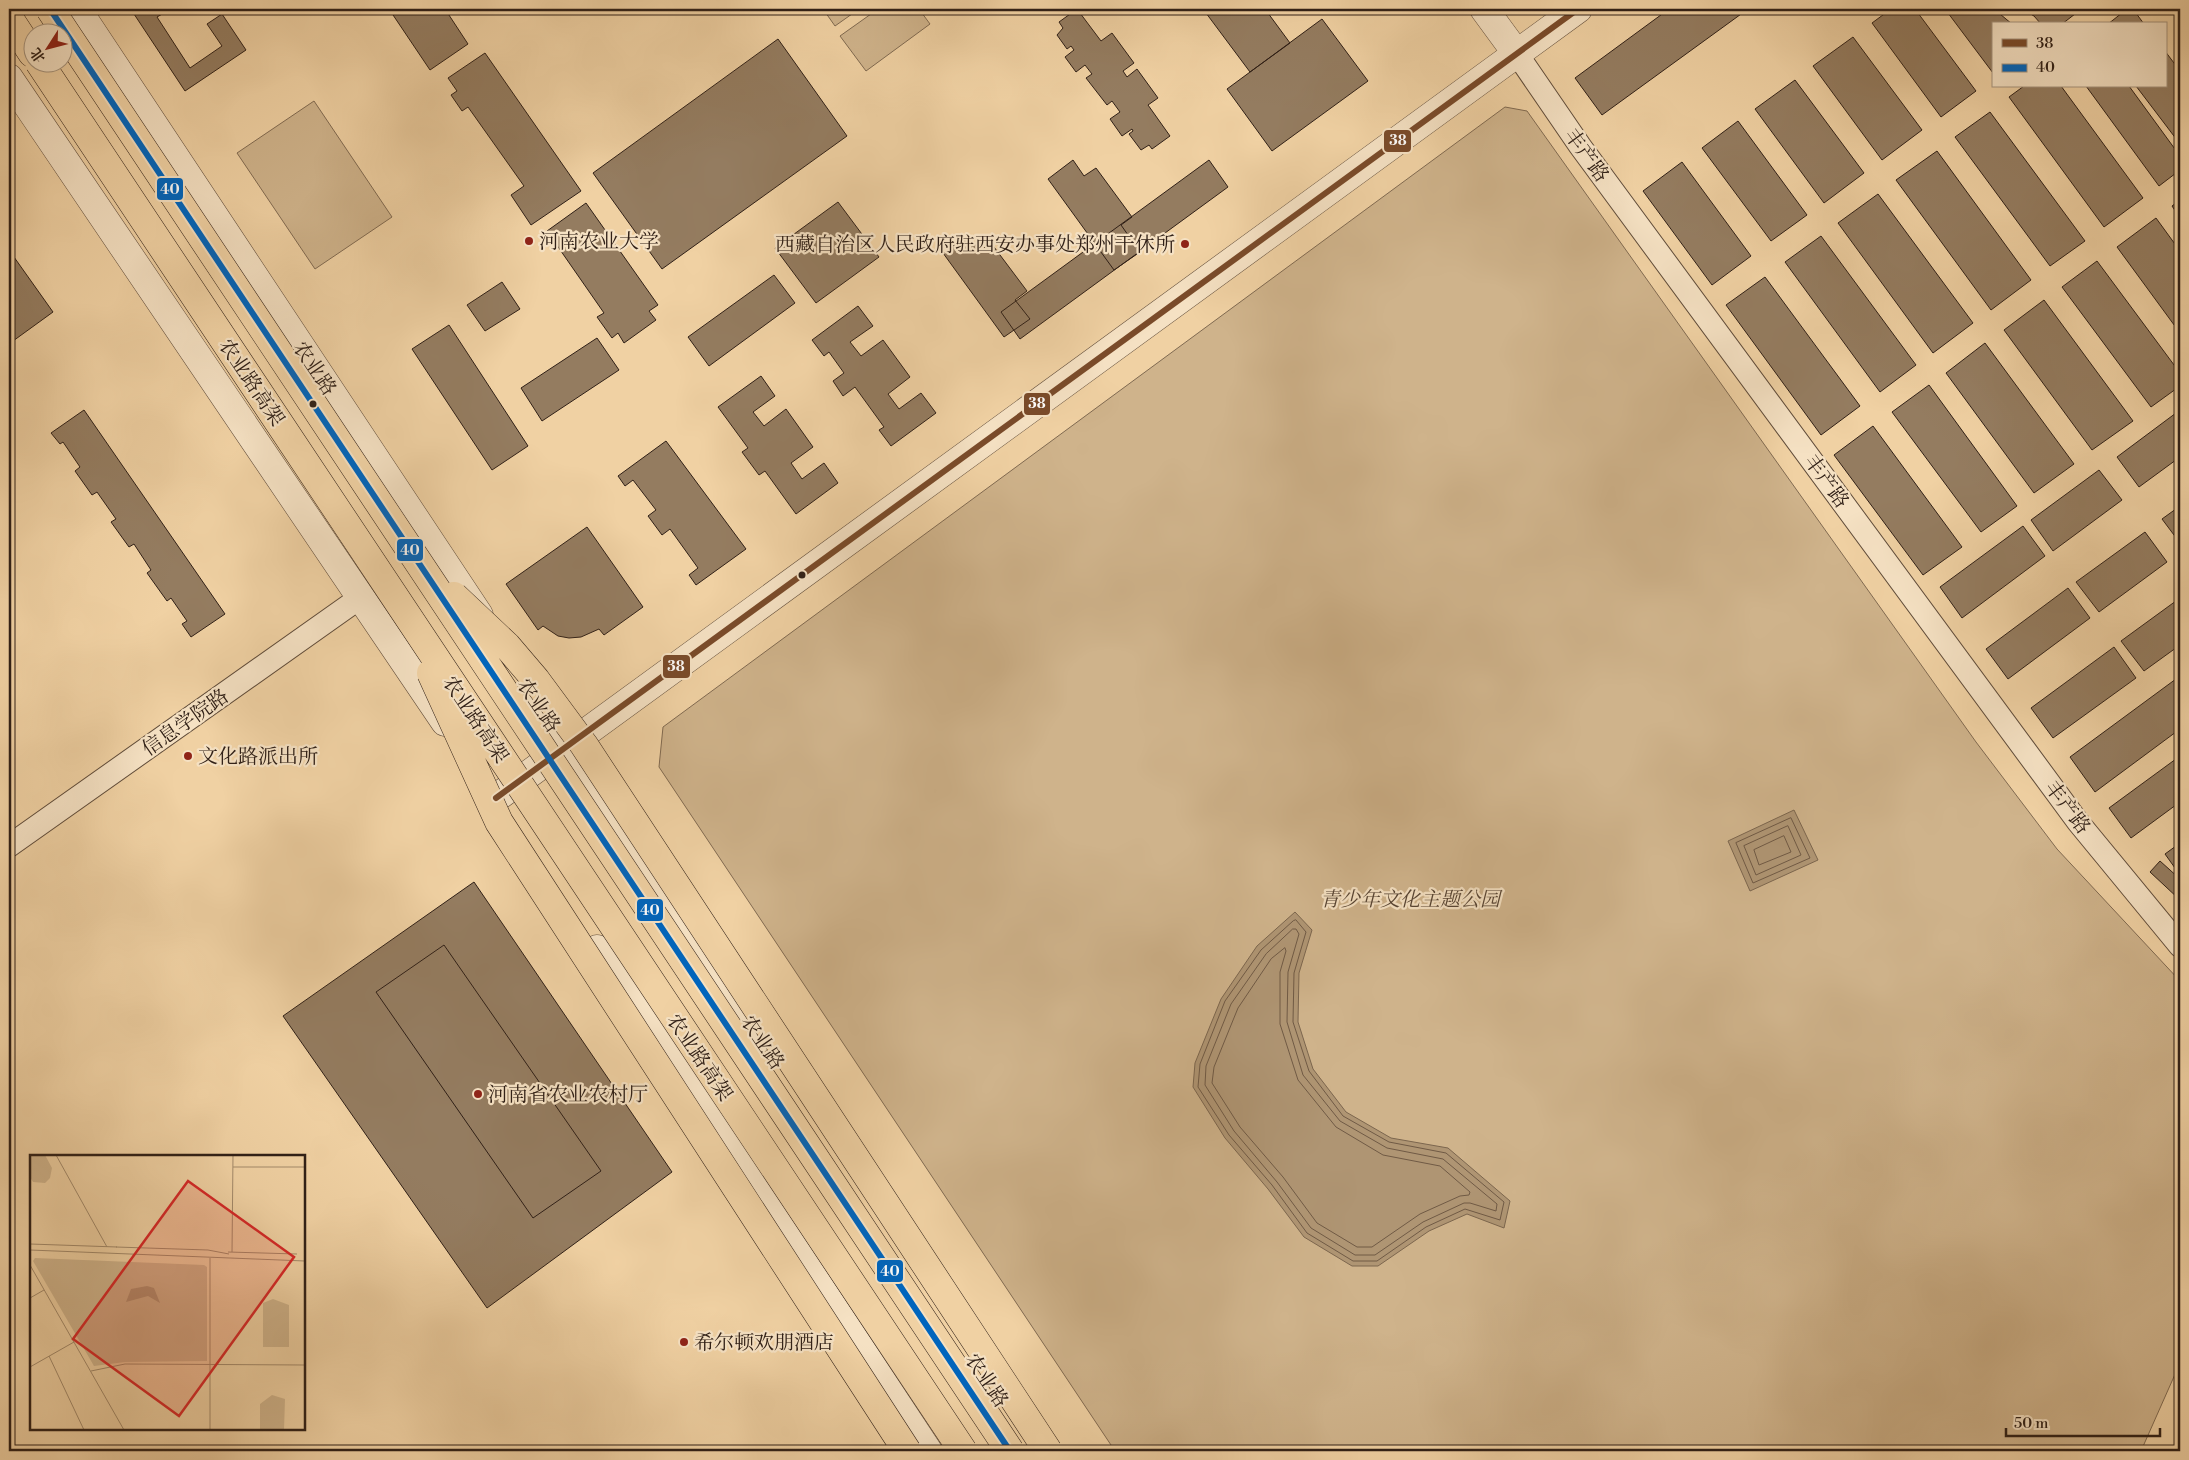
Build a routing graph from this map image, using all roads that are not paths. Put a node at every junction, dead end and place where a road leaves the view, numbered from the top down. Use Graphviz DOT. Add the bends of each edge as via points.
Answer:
graph roads {
  1 [pos="50,9"];
  2 [pos="77,9"];
  3 [pos="1484,9"];
  4 [pos="1578,9"];
  5 [pos="9,18"];
  6 [pos="22,38"];
  7 [pos="1516,54"];
  8 [pos="46,72"];
  9 [pos="9,78"];
  10 [pos="420,564"];
  11 [pos="361,597"];
  12 [pos="403,610"];
  13 [pos="567,747"];
  14 [pos="496,798"];
  15 [pos="9,846"];
  16 [pos="2180,946"];
  17 [pos="907,1451"];
  18 [pos="928,1451"];
  19 [pos="963,1451"];
  20 [pos="1010,1451"];
  21 [pos="1035,1451"];
  22 [pos="1048,1451"];
  1 -- 10 [label="highway, 农业路高架, bridge"];
  2 -- 13 [label="street, 农业路"];
  3 -- 7 [label="street, 丰产路"];
  4 -- 7 [label="street"];
  5 -- 6 [label="highway"];
  7 -- 13 [label="street"];
  7 -- 16 [label="street, 丰产路" via="1586,154 2078,822"];
  8 -- 12 [label="highway, 农业路高架, bridge"];
  9 -- 11 [label="street"];
  10 -- 20 [label="highway, 农业路高架, bridge"];
  10 -- 22 [label="highway, bridge" via="507,646 584,745"];
  11 -- 14 [label="street"];
  11 -- 15 [label="street, 信息学院路"];
  12 -- 17 [label="highway, bridge" via="499,822"];
  12 -- 19 [label="highway, 农业路高架, bridge"];
  13 -- 14 [label="street"];
  13 -- 21 [label="street, 农业路"];
  14 -- 18 [label="street"];
}
